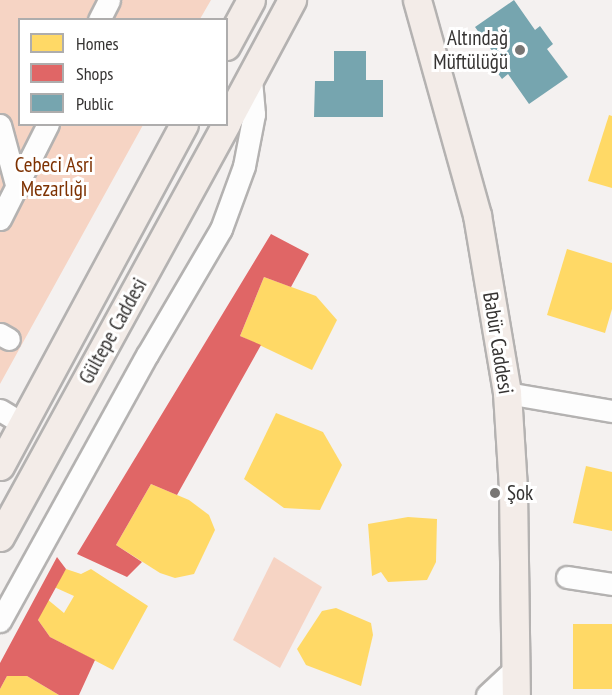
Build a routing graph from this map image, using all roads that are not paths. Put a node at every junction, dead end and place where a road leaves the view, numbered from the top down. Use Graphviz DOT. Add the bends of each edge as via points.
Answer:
graph roads {
  1 [pos="109,0"];
  2 [pos="251,0"];
  3 [pos="306,0"];
  4 [pos="415,7"];
  5 [pos="287,9"];
  6 [pos="100,18"];
  7 [pos="228,42"];
  8 [pos="250,78"];
  9 [pos="228,120"];
  10 [pos="0,125"];
  11 [pos="47,126"];
  12 [pos="183,126"];
  13 [pos="225,126"];
  14 [pos="17,188"];
  15 [pos="0,219"];
  16 [pos="507,393"];
  17 [pos="0,410"];
  18 [pos="612,411"];
  19 [pos="23,424"];
  20 [pos="0,466"];
  21 [pos="0,537"];
  22 [pos="567,578"];
  23 [pos="612,584"];
  24 [pos="0,621"];
  25 [pos="515,682"];
  26 [pos="486,695"];
  1 -- 6 [label="street"];
  2 -- 7 [label="main road"];
  3 -- 5 [label="main road" via="294,18"];
  4 -- 16 [label="main road, Babür Caddesi" via="477,215"];
  5 -- 8 [label="main road, Gültepe Caddesi"];
  8 -- 9 [label="main road, Gültepe Caddesi"];
  8 -- 24 [label="street" via="254,114 244,166 221,229"];
  10 -- 14 [label="street"];
  11 -- 14 [label="street"];
  12 -- 19 [label="main road, Gültepe Caddesi"];
  13 -- 21 [label="main road, Gültepe Caddesi"];
  14 -- 15 [label="street"];
  16 -- 18 [label="street"];
  16 -- 25 [label="main road, Babür Caddesi" via="513,489"];
  17 -- 19 [label="street"];
  19 -- 20 [label="main road, Gültepe Caddesi"];
  22 -- 23 [label="street"];
  25 -- 26 [label="street"];
}
